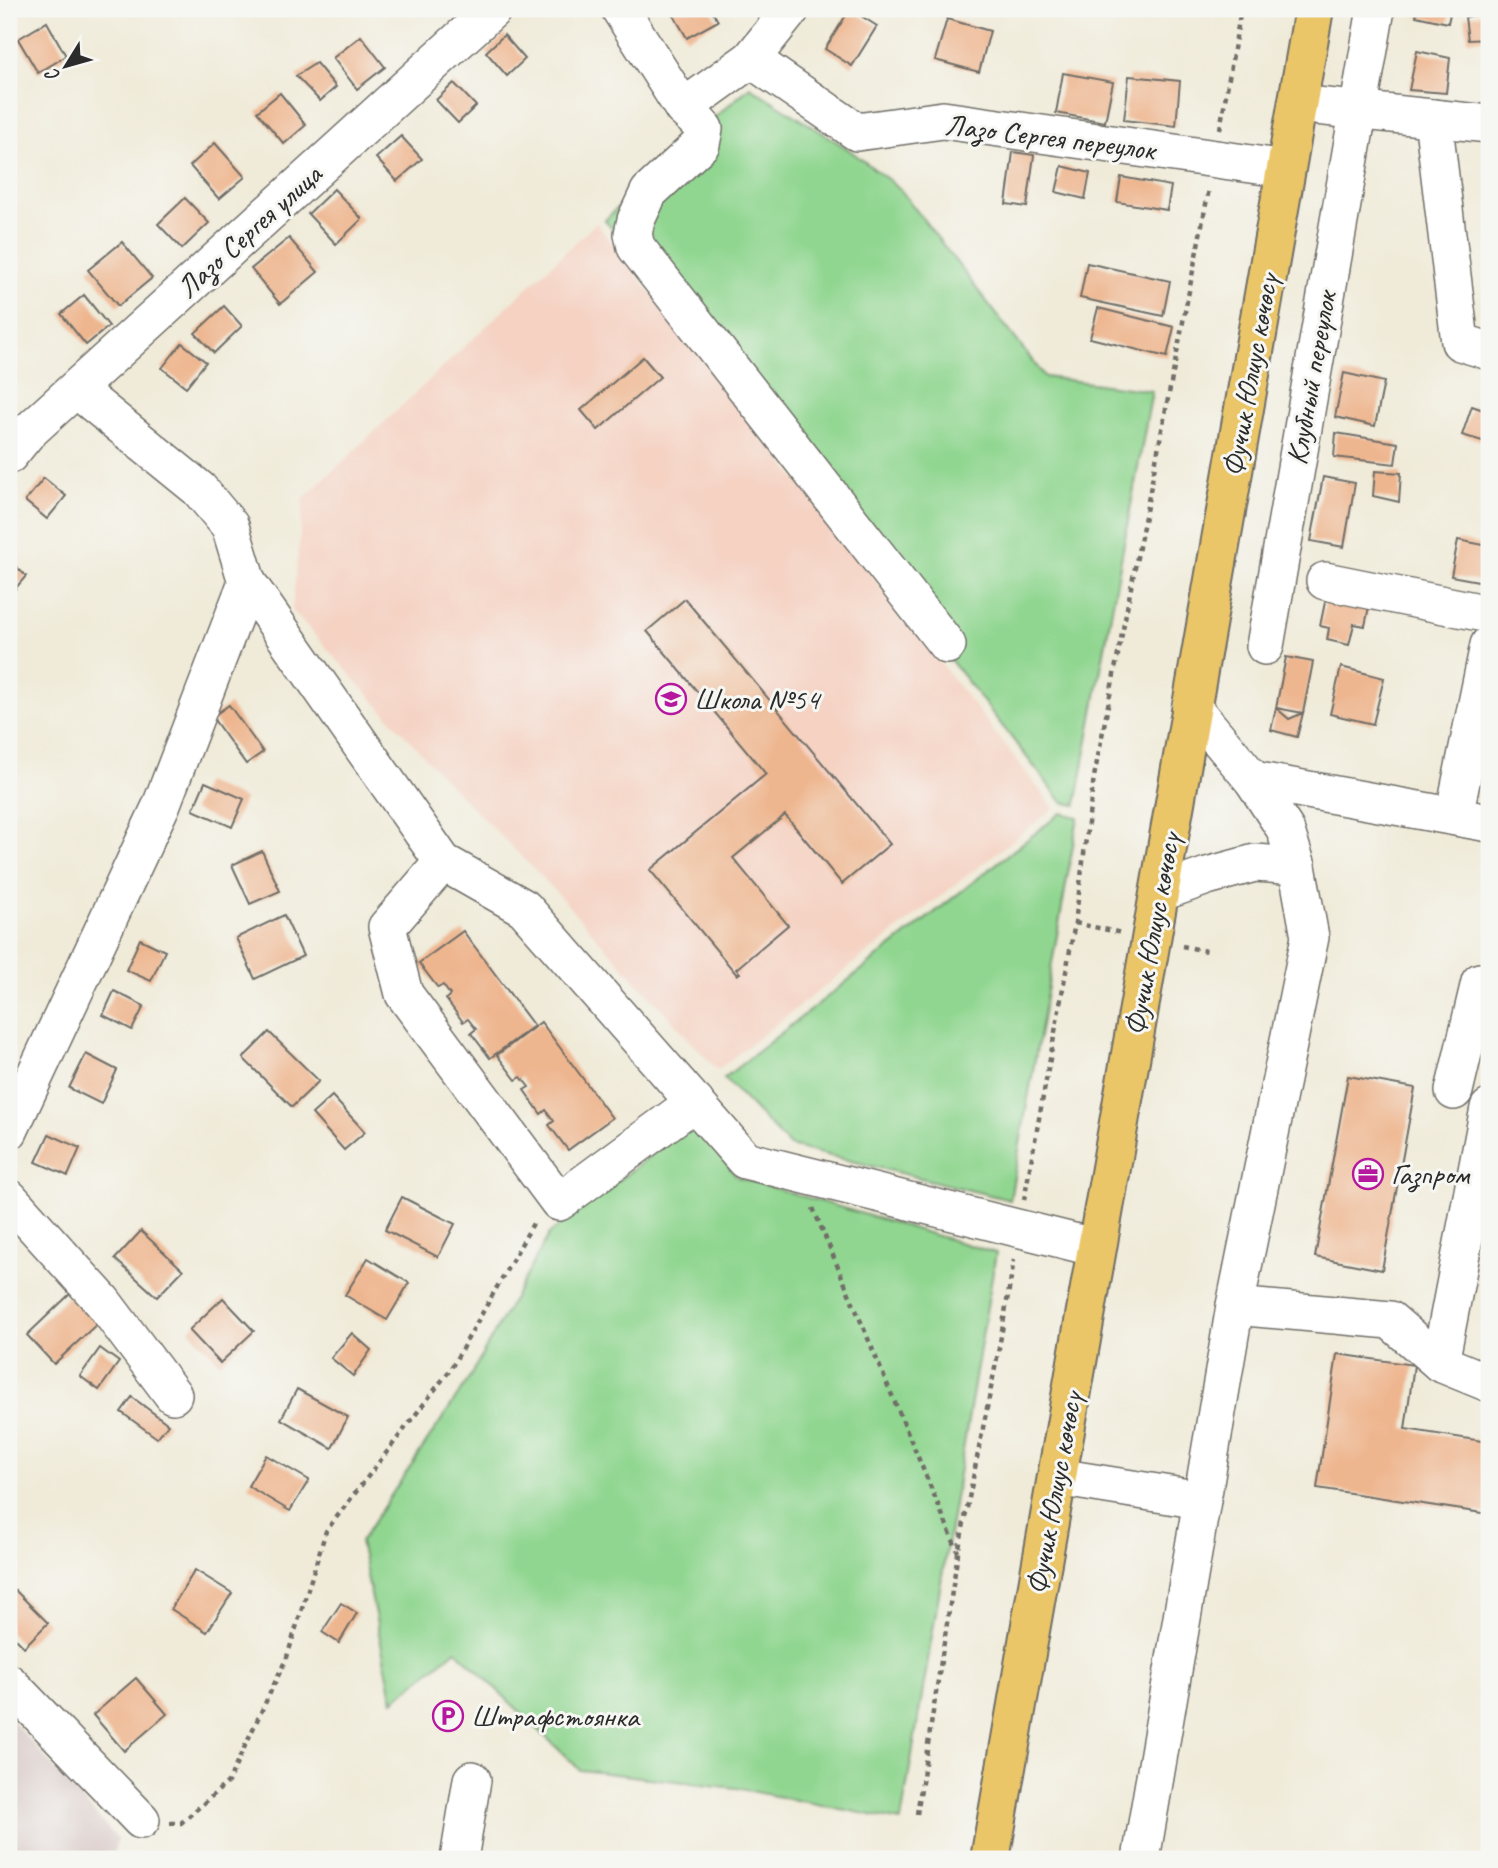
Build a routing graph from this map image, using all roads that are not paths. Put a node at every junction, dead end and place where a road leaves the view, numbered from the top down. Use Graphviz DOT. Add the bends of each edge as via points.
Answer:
graph roads {
  1 [pos="493,9"];
  2 [pos="620,9"];
  3 [pos="791,9"];
  4 [pos="1314,9"];
  5 [pos="1376,9"];
  6 [pos="751,59"];
  7 [pos="1297,104"];
  8 [pos="683,108"];
  9 [pos="1357,110"];
  10 [pos="1433,118"];
  11 [pos="1489,124"];
  12 [pos="1286,169"];
  13 [pos="1489,351"];
  14 [pos="76,389"];
  15 [pos="15,434"];
  16 [pos="1325,580"];
  17 [pos="247,582"];
  18 [pos="1489,614"];
  19 [pos="947,645"];
  20 [pos="1489,645"];
  21 [pos="1265,646"];
  22 [pos="1191,706"];
  23 [pos="1252,780"];
  24 [pos="1472,819"];
  25 [pos="443,862"];
  26 [pos="1297,866"];
  27 [pos="1159,893"];
  28 [pos="1489,984"];
  29 [pos="1454,1091"];
  30 [pos="695,1102"];
  31 [pos="1489,1108"];
  32 [pos="9,1131"];
  33 [pos="9,1198"];
  34 [pos="1097,1248"];
  35 [pos="1235,1306"];
  36 [pos="1440,1363"];
  37 [pos="1489,1383"];
  38 [pos="173,1395"];
  39 [pos="1057,1477"];
  40 [pos="1201,1500"];
  41 [pos="9,1683"];
  42 [pos="472,1780"];
  43 [pos="141,1820"];
  44 [pos="986,1857"];
  45 [pos="459,1859"];
  46 [pos="1141,1859"];
  1 -- 14 [label="street, Лазо Сергея улица"];
  2 -- 8 [label="street"];
  3 -- 6 [label="street"];
  4 -- 7 [label="main road, Фучик Юлиус көчөсү"];
  5 -- 9 [label="street, Клубный переулок"];
  6 -- 8 [label="street"];
  6 -- 12 [label="street, Лазо Сергея переулок" via="857,132 943,120"];
  7 -- 9 [label="street"];
  7 -- 12 [label="main road, Фучик Юлиус көчөсү"];
  8 -- 19 [label="street" via="704,129 701,144 649,192 636,220 636,247"];
  9 -- 10 [label="street"];
  9 -- 21 [label="street, Клубный переулок"];
  10 -- 11 [label="street"];
  10 -- 13 [label="street" via="1460,342"];
  12 -- 22 [label="main road, Фучик Юлиус көчөсү"];
  14 -- 15 [label="street, Лазо Сергея улица"];
  14 -- 17 [label="street" via="199,489 230,526"];
  16 -- 18 [label="street"];
  17 -- 25 [label="street"];
  17 -- 32 [label="street" via="161,806"];
  20 -- 24 [label="street"];
  22 -- 23 [label="street"];
  22 -- 27 [label="main road, Фучик Юлиус көчөсү"];
  23 -- 24 [label="street"];
  23 -- 26 [label="street" via="1285,829"];
  25 -- 30 [label="street" via="524,908"];
  25 -- 30 [label="street" via="387,927 404,994 559,1202"];
  26 -- 27 [label="street" via="1255,863"];
  26 -- 35 [label="street" via="1310,937"];
  27 -- 34 [label="main road, Фучик Юлиус көчөсү"];
  28 -- 29 [label="street" via="1480,982"];
  30 -- 34 [label="street" via="745,1160"];
  31 -- 36 [label="street"];
  33 -- 38 [label="street" via="103,1302"];
  34 -- 39 [label="main road, Фучик Юлиус көчөсү"];
  35 -- 36 [label="street" via="1390,1320"];
  35 -- 40 [label="street"];
  36 -- 37 [label="street"];
  39 -- 40 [label="street"];
  39 -- 44 [label="main road, Фучик Юлиус көчөсү"];
  40 -- 46 [label="street"];
  41 -- 43 [label="street"];
  42 -- 45 [label="street"];
}
